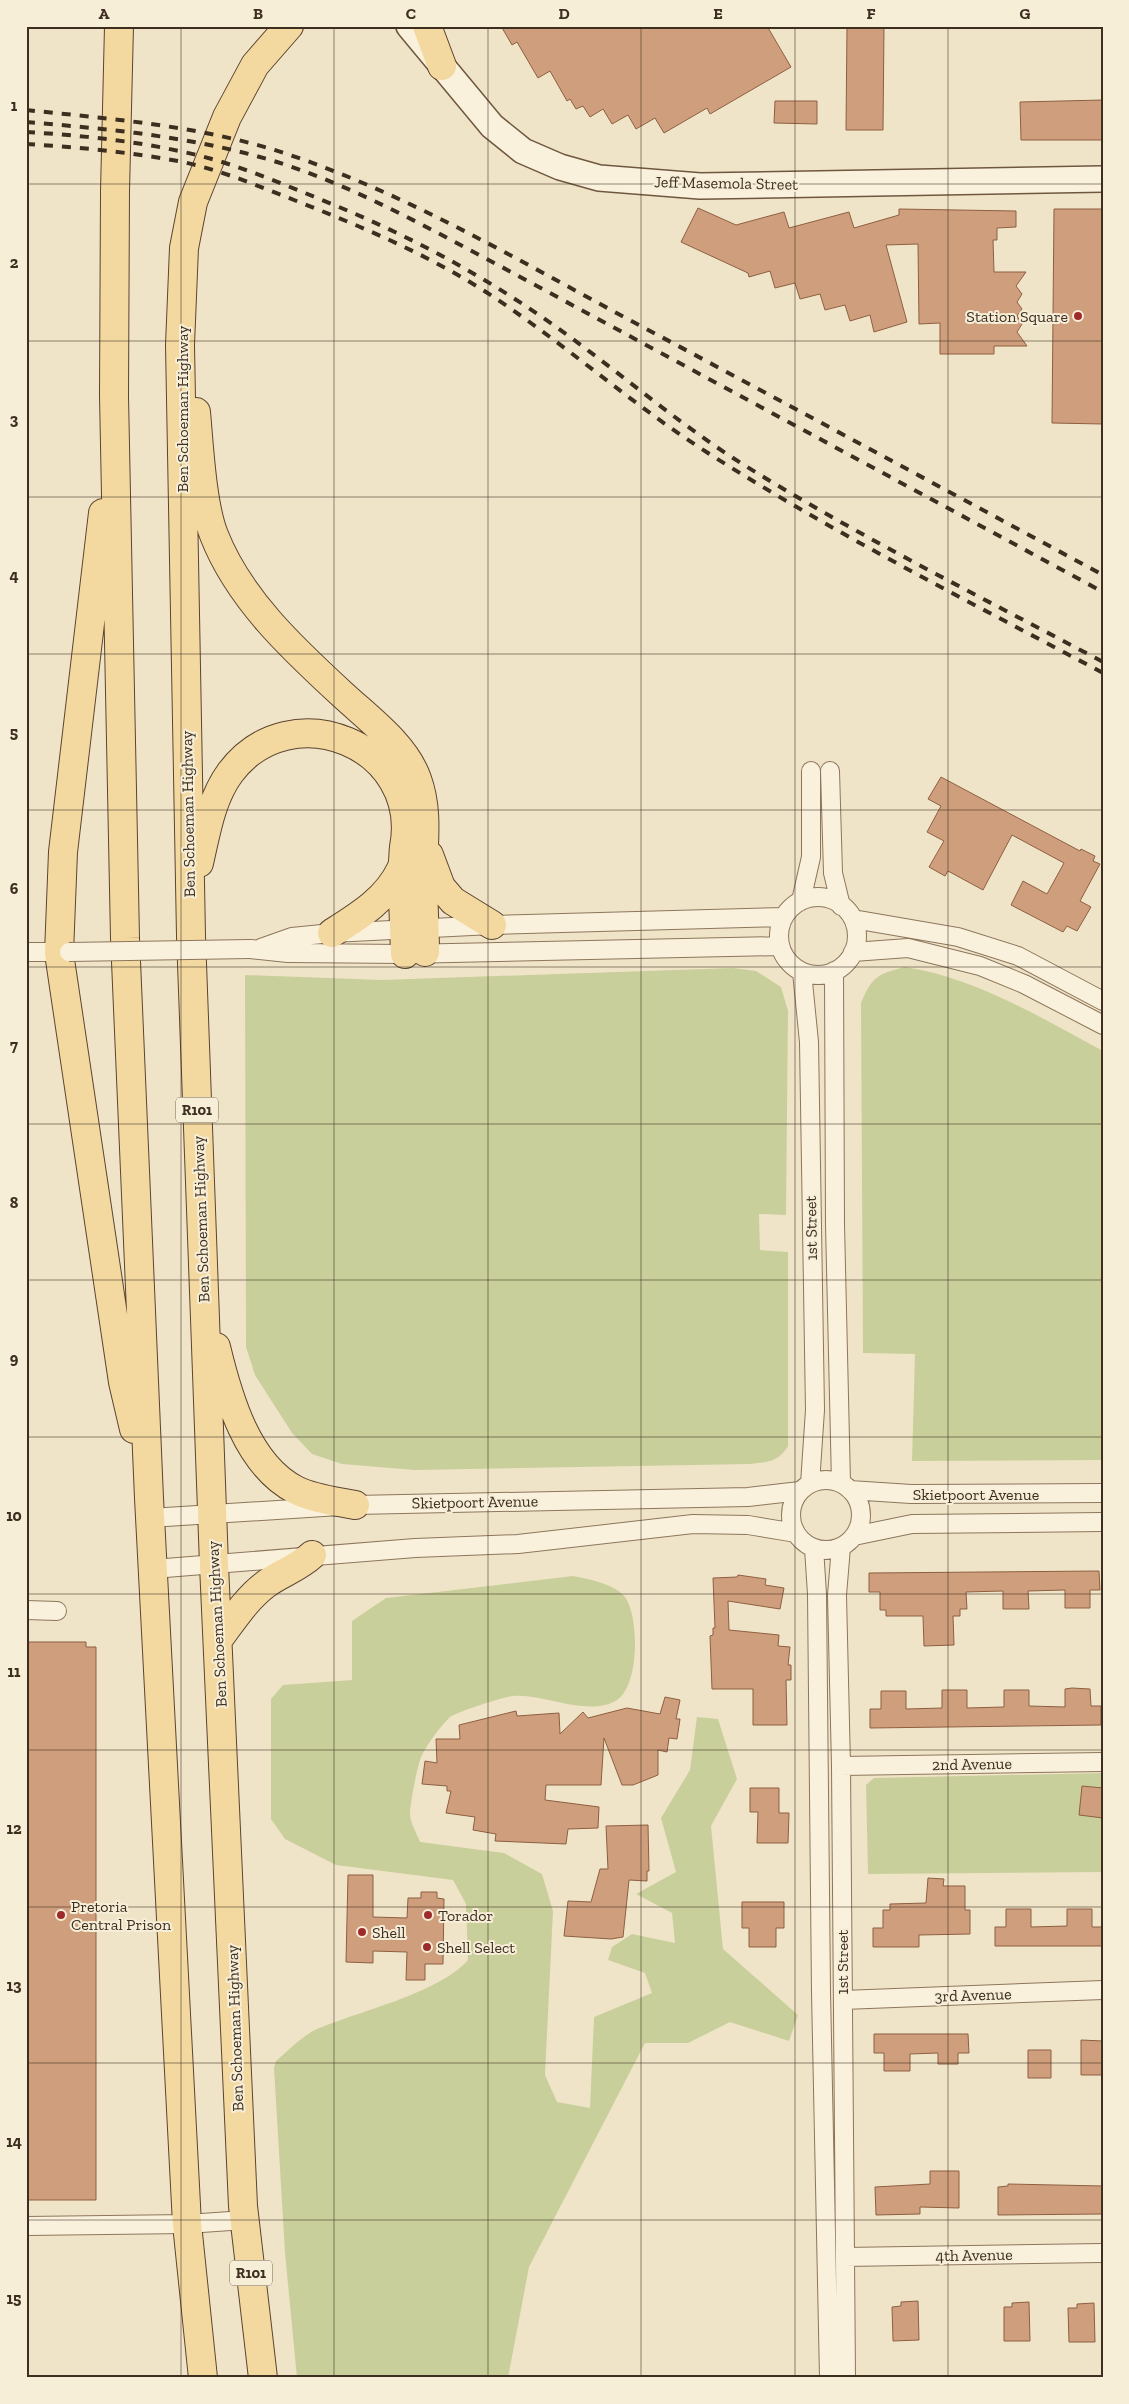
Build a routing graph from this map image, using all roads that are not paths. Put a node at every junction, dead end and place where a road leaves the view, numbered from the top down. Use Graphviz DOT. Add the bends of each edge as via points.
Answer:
graph roads {
  1 [pos="119,26"];
  2 [pos="289,26"];
  3 [pos="409,26"];
  4 [pos="427,26"];
  5 [pos="442,66"];
  6 [pos="1103,179"];
  7 [pos="184,248"];
  8 [pos="115,430"];
  9 [pos="810,771"];
  10 [pos="830,771"];
  11 [pos="425,845"];
  12 [pos="402,868"];
  13 [pos="801,901"];
  14 [pos="847,912"];
  15 [pos="784,917"];
  16 [pos="492,925"];
  17 [pos="332,933"];
  18 [pos="191,936"];
  19 [pos="414,941"];
  20 [pos="780,946"];
  21 [pos="254,949"];
  22 [pos="26,952"];
  23 [pos="64,952"];
  24 [pos="853,952"];
  25 [pos="802,972"];
  26 [pos="834,972"];
  27 [pos="1103,1001"];
  28 [pos="1103,1025"];
  29 [pos="204,1297"];
  30 [pos="845,1486"];
  31 [pos="805,1487"];
  32 [pos="1103,1494"];
  33 [pos="355,1505"];
  34 [pos="150,1508"];
  35 [pos="213,1515"];
  36 [pos="1103,1522"];
  37 [pos="796,1533"];
  38 [pos="854,1536"];
  39 [pos="840,1547"];
  40 [pos="814,1548"];
  41 [pos="312,1556"];
  42 [pos="214,1565"];
  43 [pos="153,1569"];
  44 [pos="26,1610"];
  45 [pos="57,1611"];
  46 [pos="218,1640"];
  47 [pos="1103,1762"];
  48 [pos="841,1766"];
  49 [pos="1103,1990"];
  50 [pos="843,2000"];
  51 [pos="245,2220"];
  52 [pos="186,2224"];
  53 [pos="26,2226"];
  54 [pos="1103,2253"];
  55 [pos="845,2256"];
  56 [pos="202,2378"];
  57 [pos="262,2378"];
  58 [pos="829,2378"];
  59 [pos="846,2378"];
  1 -- 8 [label="main road" via="114,191"];
  2 -- 7 [label="main road, Ben Schoeman Highway / R101" via="255,65 227,117 194,202"];
  3 -- 5 [label="main road, Jeff Masemola Street"];
  4 -- 5 [label="main road"];
  5 -- 6 [label="main road, Jeff Masemola Street" via="492,126 523,152 599,178 700,186"];
  7 -- 11 [label="main road" via="197,422 213,534 232,574 252,603 405,757 417,779 426,816"];
  7 -- 18 [label="main road, Ben Schoeman Highway / R101" via="180,346 181,445"];
  8 -- 23 [label="main road" via="63,852"];
  8 -- 34 [label="main road" via="126,938"];
  9 -- 13 [label="street" via="812,857"];
  10 -- 14 [label="street" via="832,864"];
  11 -- 16 [label="main road" via="441,887 453,901"];
  11 -- 19 [label="main road"];
  12 -- 17 [label="main road" via="384,895 369,910"];
  12 -- 18 [label="main road" via="407,832 406,808 396,785 374,757 349,740 332,735 283,736 250,752 230,774 213,808 197,871"];
  12 -- 19 [label="main road" via="401,891"];
  13 -- 14 [label="street" via="825,898"];
  13 -- 15 [label="street"];
  14 -- 24 [label="street" via="857,935"];
  14 -- 27 [label="street" via="958,937 1018,956"];
  15 -- 16 [label="street"];
  15 -- 20 [label="street" via="779,931"];
  16 -- 19 [label="street"];
  17 -- 19 [label="street"];
  17 -- 21 [label="street" via="292,937"];
  18 -- 29 [label="main road, Ben Schoeman Highway / R101"];
  19 -- 20 [label="street"];
  19 -- 21 [label="street" via="280,953"];
  20 -- 25 [label="street" via="788,961"];
  21 -- 23 [label="street, bridge"];
  22 -- 23 [label="street"];
  23 -- 34 [label="main road" via="123,1382"];
  24 -- 26 [label="street" via="846,964"];
  24 -- 28 [label="street" via="908,948 980,966 1024,984"];
  25 -- 26 [label="street" via="812,975"];
  25 -- 31 [label="street, 1st Street" via="809,1042 815,1410"];
  26 -- 30 [label="street, 1st Street" via="836,1333"];
  29 -- 33 [label="main road" via="222,1370 241,1424 259,1460 280,1481 296,1490"];
  29 -- 35 [label="main road, Ben Schoeman Highway / R101"];
  30 -- 31 [label="street" via="830,1480"];
  30 -- 32 [label="street, Skietpoort Avenue" via="910,1494"];
  30 -- 38 [label="street" via="857,1498 861,1517"];
  31 -- 33 [label="street, Skietpoort Avenue" via="748,1497"];
  31 -- 37 [label="street" via="794,1500 791,1511"];
  33 -- 35 [label="street, Skietpoort Avenue"];
  34 -- 35 [label="street, Skietpoort Avenue"];
  34 -- 43 [label="main road"];
  35 -- 42 [label="main road, Ben Schoeman Highway / R101"];
  36 -- 38 [label="street, Skietpoort Avenue" via="912,1524"];
  37 -- 40 [label="street"];
  37 -- 41 [label="street" via="748,1525 693,1524 518,1544"];
  38 -- 39 [label="street"];
  39 -- 40 [label="street"];
  39 -- 48 [label="street, 1st Street" via="837,1595"];
  40 -- 58 [label="street, 1st Street"];
  41 -- 42 [label="street"];
  41 -- 46 [label="main road" via="256,1593"];
  42 -- 43 [label="street"];
  42 -- 46 [label="main road, Ben Schoeman Highway / R101"];
  43 -- 52 [label="main road"];
  44 -- 45 [label="street"];
  46 -- 51 [label="main road, Ben Schoeman Highway / R101"];
  47 -- 48 [label="street, 2nd Avenue"];
  48 -- 50 [label="street, 1st Street"];
  49 -- 50 [label="street, 3rd Avenue"];
  50 -- 55 [label="street, 1st Street"];
  51 -- 52 [label="street"];
  51 -- 57 [label="main road, Ben Schoeman Highway / R101"];
  52 -- 53 [label="street"];
  52 -- 56 [label="main road"];
  54 -- 55 [label="street, 4th Avenue"];
  55 -- 59 [label="street, 1st Street"];
}
